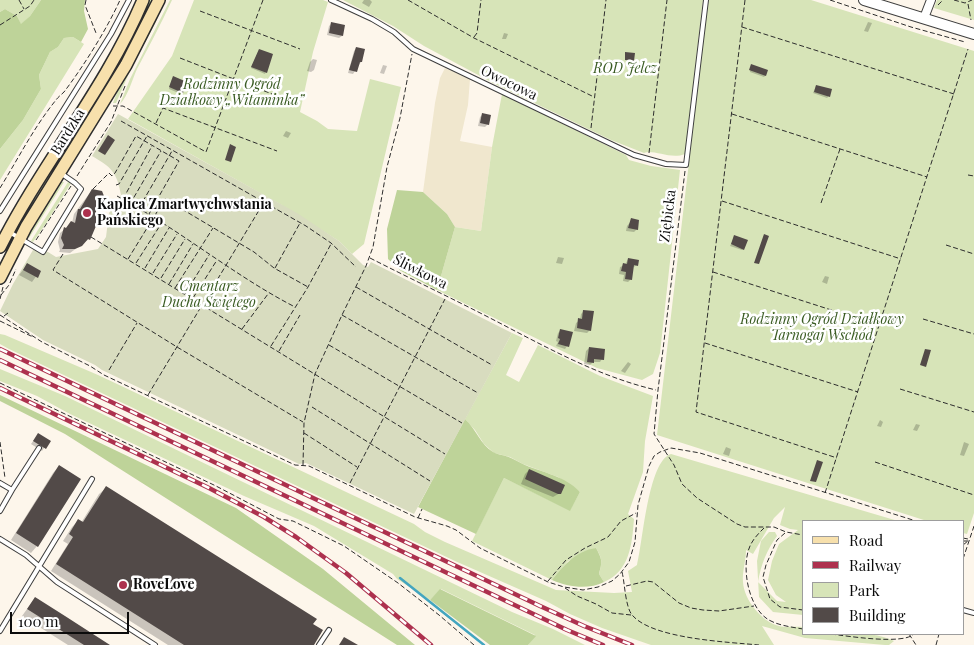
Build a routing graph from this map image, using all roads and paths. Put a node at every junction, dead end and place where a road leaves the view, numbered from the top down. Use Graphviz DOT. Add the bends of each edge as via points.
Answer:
graph roads {
  1 [pos="20,0"];
  2 [pos="34,0"];
  3 [pos="86,0"];
  4 [pos="120,0"];
  5 [pos="129,0"];
  6 [pos="143,0"];
  7 [pos="159,0"];
  8 [pos="263,0"];
  9 [pos="331,0"];
  10 [pos="408,0"];
  11 [pos="481,0"];
  12 [pos="606,0"];
  13 [pos="667,0"];
  14 [pos="706,0"];
  15 [pos="745,0"];
  16 [pos="830,0"];
  17 [pos="864,0"];
  18 [pos="931,0"];
  19 [pos="943,0"];
  20 [pos="954,0"];
  21 [pos="972,0"];
  22 [pos="967,3"];
  23 [pos="936,7"];
  24 [pos="24,10"];
  25 [pos="200,11"];
  26 [pos="924,18"];
  27 [pos="970,20"];
  28 [pos="0,25"];
  29 [pos="741,27"];
  30 [pos="252,31"];
  31 [pos="96,32"];
  32 [pos="474,38"];
  33 [pos="972,39"];
  34 [pos="300,49"];
  35 [pos="413,49"];
  36 [pos="968,49"];
  37 [pos="180,58"];
  38 [pos="234,79"];
  39 [pos="125,86"];
  40 [pos="954,94"];
  41 [pos="594,97"];
  42 [pos="285,99"];
  43 [pos="104,101"];
  44 [pos="117,106"];
  45 [pos="731,114"];
  46 [pos="121,121"];
  47 [pos="155,124"];
  48 [pos="215,128"];
  49 [pos="590,130"];
  50 [pos="147,136"];
  51 [pos="144,141"];
  52 [pos="153,146"];
  53 [pos="840,148"];
  54 [pos="161,150"];
  55 [pos="172,150"];
  56 [pos="277,151"];
  57 [pos="649,152"];
  58 [pos="170,155"];
  59 [pos="78,162"];
  60 [pos="686,165"];
  61 [pos="83,166"];
  62 [pos="60,173"];
  63 [pos="968,175"];
  64 [pos="974,176"];
  65 [pos="928,177"];
  66 [pos="75,179"];
  67 [pos="72,185"];
  68 [pos="116,185"];
  69 [pos="0,188"];
  70 [pos="93,189"];
  71 [pos="117,196"];
  72 [pos="122,199"];
  73 [pos="721,201"];
  74 [pos="264,202"];
  75 [pos="822,203"];
  76 [pos="130,204"];
  77 [pos="139,209"];
  78 [pos="0,211"];
  79 [pos="148,214"];
  80 [pos="154,218"];
  81 [pos="162,223"];
  82 [pos="301,223"];
  83 [pos="169,228"];
  84 [pos="213,228"];
  85 [pos="8,231"];
  86 [pos="177,233"];
  87 [pos="92,237"];
  88 [pos="20,238"];
  89 [pos="186,239"];
  90 [pos="34,243"];
  91 [pos="331,243"];
  92 [pos="193,244"];
  93 [pos="239,244"];
  94 [pos="946,245"];
  95 [pos="0,247"];
  96 [pos="200,249"];
  97 [pos="63,254"];
  98 [pos="974,254"];
  99 [pos="209,255"];
  100 [pos="369,258"];
  101 [pos="128,259"];
  102 [pos="901,259"];
  103 [pos="217,260"];
  104 [pos="18,263"];
  105 [pos="136,264"];
  106 [pos="226,266"];
  107 [pos="356,267"];
  108 [pos="274,268"];
  109 [pos="145,269"];
  110 [pos="712,272"];
  111 [pos="152,274"];
  112 [pos="0,278"];
  113 [pos="160,279"];
  114 [pos="168,284"];
  115 [pos="308,287"];
  116 [pos="356,287"];
  117 [pos="175,289"];
  118 [pos="184,294"];
  119 [pos="268,294"];
  120 [pos="0,297"];
  121 [pos="193,299"];
  122 [pos="445,299"];
  123 [pos="202,305"];
  124 [pos="295,308"];
  125 [pos="8,313"];
  126 [pos="0,315"];
  127 [pos="300,315"];
  128 [pos="342,315"];
  129 [pos="4,317"];
  130 [pos="923,319"];
  131 [pos="0,321"];
  132 [pos="137,323"];
  133 [pos="879,326"];
  134 [pos="242,329"];
  135 [pos="430,330"];
  136 [pos="974,334"];
  137 [pos="33,337"];
  138 [pos="704,343"];
  139 [pos="328,344"];
  140 [pos="270,346"];
  141 [pos="177,347"];
  142 [pos="278,352"];
  143 [pos="415,357"];
  144 [pos="492,365"];
  145 [pos="109,370"];
  146 [pos="315,374"];
  147 [pos="0,383"];
  148 [pos="400,386"];
  149 [pos="900,389"];
  150 [pos="658,390"];
  151 [pos="858,392"];
  152 [pos="478,393"];
  153 [pos="148,396"];
  154 [pos="312,407"];
  155 [pos="974,412"];
  156 [pos="385,417"];
  157 [pos="304,423"];
  158 [pos="462,423"];
  159 [pos="303,433"];
  160 [pos="0,442"];
  161 [pos="370,444"];
  162 [pos="39,448"];
  163 [pos="664,450"];
  164 [pos="445,454"];
  165 [pos="837,458"];
  166 [pos="876,462"];
  167 [pos="303,466"];
  168 [pos="359,468"];
  169 [pos="92,479"];
  170 [pos="430,481"];
  171 [pos="0,483"];
  172 [pos="350,483"];
  173 [pos="6,486"];
  174 [pos="12,490"];
  175 [pos="825,493"];
  176 [pos="974,495"];
  177 [pos="422,509"];
  178 [pos="0,511"];
  179 [pos="637,513"];
  180 [pos="418,518"];
  181 [pos="913,520"];
  182 [pos="974,526"];
  183 [pos="764,527"];
  184 [pos="786,532"];
  185 [pos="802,535"];
  186 [pos="964,538"];
  187 [pos="0,539"];
  188 [pos="969,540"];
  189 [pos="964,541"];
  190 [pos="964,544"];
  191 [pos="964,556"];
  192 [pos="39,566"];
  193 [pos="622,572"];
  194 [pos="548,582"];
  195 [pos="564,587"];
  196 [pos="625,587"];
  197 [pos="754,606"];
  198 [pos="802,610"];
  199 [pos="632,615"];
  200 [pos="802,629"];
  201 [pos="0,630"];
  202 [pos="329,630"];
  203 [pos="838,635"];
  204 [pos="911,637"];
  205 [pos="146,639"];
  206 [pos="143,645"];
  207 [pos="155,645"];
  208 [pos="319,645"];
  209 [pos="474,645"];
  210 [pos="758,645"];
  211 [pos="916,645"];
  1 -- 24 [label="path"];
  2 -- 24 [label="path"];
  3 -- 31 [label="path"];
  4 -- 69 [label="path" via="101,35"];
  5 -- 78 [label="lane"];
  6 -- 85 [label="main road, Bardzka" via="107,69"];
  7 -- 43 [label="main road, Bardzka"];
  8 -- 30 [label="path"];
  9 -- 35 [label="lane, Owocowa" via="394,32"];
  10 -- 32 [label="path"];
  11 -- 32 [label="path"];
  12 -- 41 [label="path"];
  13 -- 57 [label="path"];
  14 -- 60 [label="lane"];
  15 -- 29 [label="path"];
  16 -- 33 [label="path" via="944,37"];
  17 -- 26 [label="street"];
  18 -- 26 [label="street"];
  19 -- 23 [label="path"];
  20 -- 22 [label="path"];
  21 -- 22 [label="path"];
  22 -- 27 [label="path"];
  24 -- 28 [label="path"];
  25 -- 30 [label="path"];
  26 -- 33 [label="street"];
  29 -- 40 [label="path"];
  29 -- 45 [label="path"];
  30 -- 34 [label="path"];
  30 -- 38 [label="path"];
  32 -- 41 [label="path"];
  35 -- 60 [label="lane, Owocowa" via="634,155 666,164"];
  35 -- 100 [label="path"];
  36 -- 40 [label="path"];
  37 -- 38 [label="path"];
  38 -- 42 [label="path"];
  38 -- 48 [label="path"];
  39 -- 44 [label="path"];
  40 -- 65 [label="path"];
  41 -- 49 [label="path"];
  43 -- 44 [label="path"];
  43 -- 62 [label="main road, Bardzka"];
  44 -- 47 [label="path" via="123,106"];
  44 -- 61 [label="path" via="111,122"];
  45 -- 53 [label="path"];
  45 -- 73 [label="path"];
  46 -- 50 [label="path"];
  47 -- 48 [label="path" via="163,108"];
  47 -- 48 [label="path" via="206,152"];
  48 -- 56 [label="path"];
  50 -- 51 [label="path"];
  50 -- 55 [label="path"];
  51 -- 52 [label="path"];
  51 -- 68 [label="path"];
  51 -- 70 [label="path" via="136,136 112,176 109,173"];
  52 -- 54 [label="path"];
  52 -- 72 [label="path"];
  53 -- 65 [label="path"];
  53 -- 75 [label="path"];
  54 -- 58 [label="path"];
  54 -- 76 [label="path"];
  55 -- 58 [label="path"];
  55 -- 74 [label="path"];
  58 -- 77 [label="path"];
  58 -- 79 [label="path" via="179,161"];
  59 -- 61 [label="path"];
  60 -- 150 [label="path, Ziębicka"];
  61 -- 66 [label="path"];
  62 -- 88 [label="main road, Bardzka"];
  62 -- 88 [label="lane" via="80,189 43,252"];
  63 -- 64 [label="path"];
  65 -- 102 [label="path"];
  67 -- 90 [label="path"];
  71 -- 72 [label="path"];
  72 -- 76 [label="path"];
  73 -- 102 [label="path"];
  73 -- 110 [label="path"];
  74 -- 82 [label="path"];
  74 -- 93 [label="path"];
  76 -- 77 [label="path"];
  77 -- 79 [label="path"];
  79 -- 80 [label="path"];
  80 -- 81 [label="path"];
  80 -- 84 [label="path" via="165,199"];
  80 -- 101 [label="path"];
  81 -- 83 [label="path"];
  81 -- 105 [label="path"];
  82 -- 91 [label="path"];
  82 -- 108 [label="path"];
  83 -- 86 [label="path"];
  83 -- 109 [label="path"];
  84 -- 93 [label="path"];
  84 -- 96 [label="path"];
  85 -- 88 [label="lane"];
  85 -- 95 [label="main road, Bardzka"];
  86 -- 89 [label="path"];
  86 -- 111 [label="path"];
  87 -- 101 [label="path"];
  88 -- 112 [label="main road, Bardzka"];
  89 -- 92 [label="path"];
  89 -- 113 [label="path"];
  91 -- 107 [label="path"];
  91 -- 115 [label="path"];
  92 -- 96 [label="path"];
  92 -- 114 [label="path"];
  93 -- 106 [label="path"];
  93 -- 108 [label="path"];
  94 -- 98 [label="path"];
  96 -- 99 [label="path"];
  96 -- 117 [label="path"];
  97 -- 132 [label="path" via="53,270"];
  99 -- 103 [label="path"];
  99 -- 118 [label="path"];
  100 -- 116 [label="path"];
  100 -- 150 [label="path, Śliwkowa" via="542,346 599,372"];
  101 -- 105 [label="path"];
  102 -- 133 [label="path"];
  103 -- 106 [label="path"];
  103 -- 121 [label="path"];
  104 -- 120 [label="path"];
  105 -- 109 [label="path"];
  106 -- 119 [label="path"];
  106 -- 123 [label="path"];
  108 -- 115 [label="path"];
  109 -- 111 [label="path"];
  110 -- 133 [label="path"];
  110 -- 138 [label="path"];
  111 -- 113 [label="path"];
  113 -- 114 [label="path"];
  114 -- 117 [label="path"];
  115 -- 124 [label="path"];
  116 -- 128 [label="path"];
  116 -- 135 [label="path"];
  117 -- 118 [label="path"];
  118 -- 121 [label="path"];
  119 -- 124 [label="path"];
  119 -- 134 [label="path"];
  121 -- 123 [label="path"];
  122 -- 135 [label="path"];
  123 -- 134 [label="path"];
  123 -- 141 [label="path"];
  124 -- 140 [label="path"];
  125 -- 129 [label="path"];
  126 -- 129 [label="path"];
  127 -- 142 [label="path"];
  128 -- 139 [label="path"];
  128 -- 143 [label="path"];
  129 -- 137 [label="path"];
  130 -- 136 [label="path"];
  131 -- 137 [label="path"];
  132 -- 141 [label="path"];
  132 -- 145 [label="path"];
  133 -- 151 [label="path"];
  134 -- 140 [label="path"];
  135 -- 143 [label="path"];
  135 -- 144 [label="path"];
  137 -- 153 [label="path"];
  138 -- 151 [label="path"];
  138 -- 165 [label="path" via="696,412"];
  139 -- 146 [label="path"];
  139 -- 148 [label="path"];
  140 -- 142 [label="path"];
  141 -- 153 [label="path"];
  141 -- 157 [label="path"];
  142 -- 146 [label="path"];
  143 -- 148 [label="path"];
  143 -- 152 [label="path"];
  146 -- 156 [label="path"];
  146 -- 157 [label="path"];
  147 -- 209 [label="path" via="279,519 293,521 344,546 398,583"];
  148 -- 156 [label="path"];
  148 -- 158 [label="path"];
  149 -- 155 [label="path"];
  150 -- 163 [label="path, Ziębicka" via="654,434"];
  151 -- 165 [label="path"];
  153 -- 167 [label="path"];
  154 -- 161 [label="path"];
  156 -- 161 [label="path"];
  156 -- 164 [label="path"];
  157 -- 159 [label="path"];
  159 -- 167 [label="path"];
  159 -- 168 [label="path"];
  160 -- 173 [label="path"];
  161 -- 168 [label="path"];
  161 -- 170 [label="path"];
  162 -- 174 [label="lane"];
  163 -- 175 [label="path" via="675,448 700,453"];
  163 -- 179 [label="path" via="650,462"];
  163 -- 183 [label="path" via="682,484 697,498 737,524"];
  165 -- 175 [label="path"];
  166 -- 176 [label="path"];
  167 -- 180 [label="path"];
  168 -- 172 [label="path"];
  169 -- 192 [label="lane"];
  171 -- 173 [label="lane"];
  173 -- 174 [label="lane"];
  174 -- 178 [label="lane"];
  175 -- 181 [label="path"];
  177 -- 180 [label="path"];
  179 -- 193 [label="path" via="634,548"];
  179 -- 194 [label="path" via="621,521 608,537 566,560"];
  180 -- 194 [label="path" via="451,528 480,548"];
  182 -- 188 [label="path"];
  183 -- 184 [label="path"];
  183 -- 197 [label="path" via="750,546 746,558"];
  184 -- 185 [label="path"];
  184 -- 198 [label="path" via="777,540 763,577 770,599 780,607"];
  186 -- 188 [label="path"];
  187 -- 192 [label="lane"];
  188 -- 189 [label="path"];
  188 -- 190 [label="path"];
  188 -- 191 [label="path"];
  192 -- 201 [label="lane"];
  192 -- 205 [label="lane" via="57,582"];
  193 -- 195 [label="path" via="598,587 583,590"];
  193 -- 196 [label="path"];
  194 -- 195 [label="path"];
  195 -- 199 [label="path" via="612,613"];
  196 -- 197 [label="path" via="653,582 679,603 704,610"];
  196 -- 199 [label="path"];
  197 -- 200 [label="path" via="767,619"];
  199 -- 210 [label="path" via="653,628 684,637"];
  202 -- 208 [label="lane"];
  203 -- 204 [label="path" via="868,639"];
  204 -- 211 [label="path"];
  205 -- 206 [label="lane"];
  205 -- 207 [label="lane"];
}
